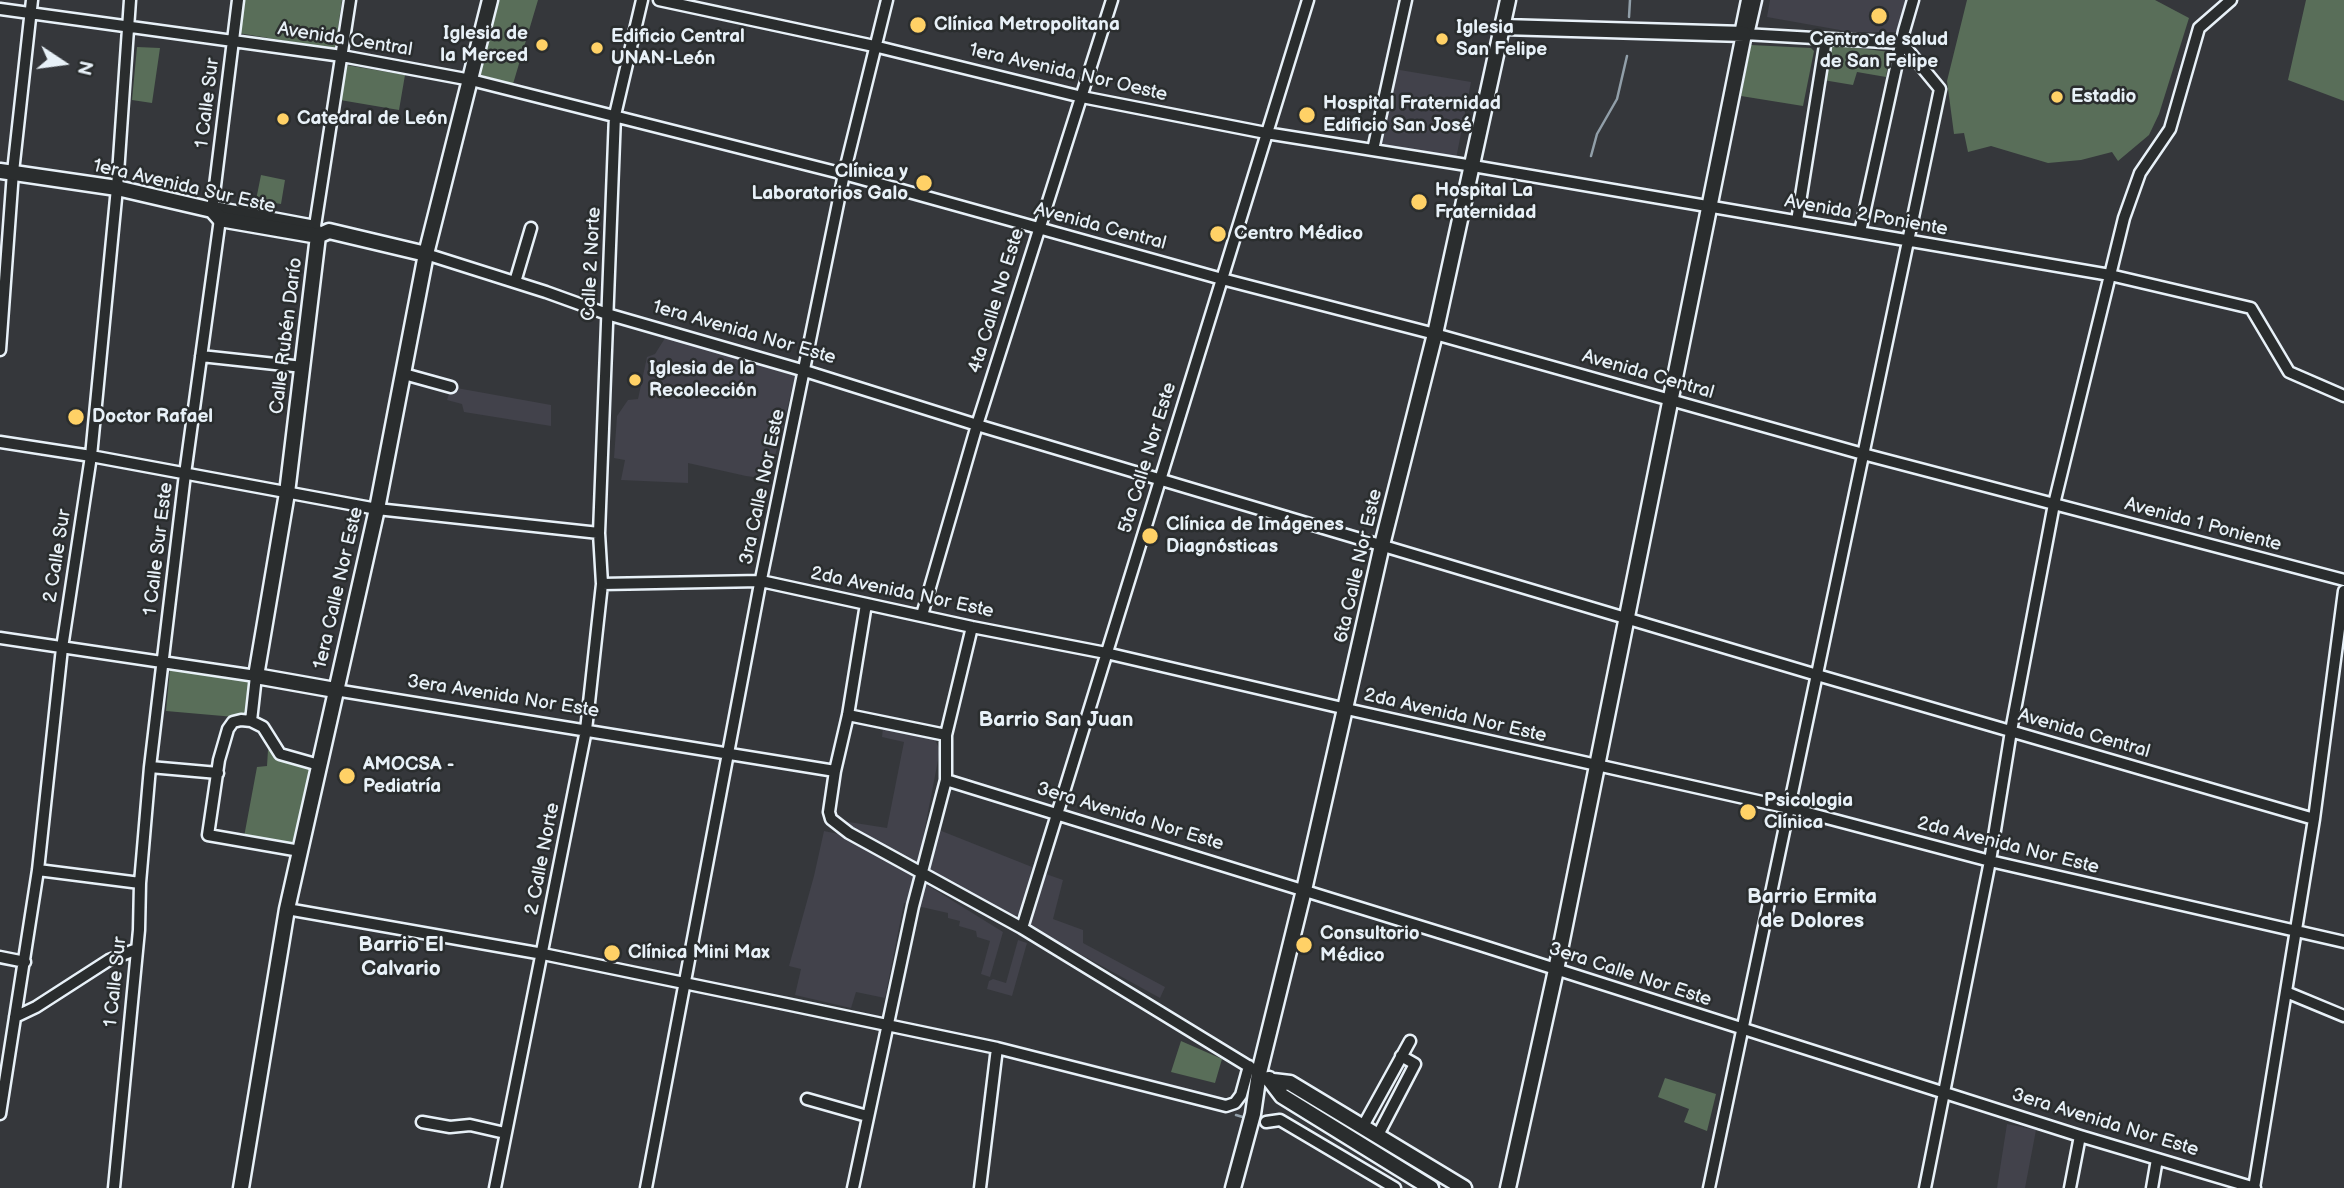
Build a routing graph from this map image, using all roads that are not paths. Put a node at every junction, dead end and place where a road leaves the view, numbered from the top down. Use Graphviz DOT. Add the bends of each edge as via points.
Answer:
graph roads {
  1 [pos="32,0"];
  2 [pos="130,0"];
  3 [pos="238,0"];
  4 [pos="350,0"];
  5 [pos="490,0"];
  6 [pos="642,0"];
  7 [pos="659,0"];
  8 [pos="887,0"];
  9 [pos="1112,0"];
  10 [pos="1308,0"];
  11 [pos="1406,0"];
  12 [pos="1508,0"];
  13 [pos="1747,0"];
  14 [pos="1756,0"];
  15 [pos="1913,0"];
  16 [pos="2231,0"];
  17 [pos="0,9"];
  18 [pos="30,13"];
  19 [pos="128,25"];
  20 [pos="1503,27"];
  21 [pos="1744,35"];
  22 [pos="1826,38"];
  23 [pos="233,40"];
  24 [pos="1902,43"];
  25 [pos="874,46"];
  26 [pos="342,55"];
  27 [pos="471,80"];
  28 [pos="1082,97"];
  29 [pos="615,116"];
  30 [pos="1266,133"];
  31 [pos="1373,150"];
  32 [pos="1473,166"];
  33 [pos="7,172"];
  34 [pos="844,174"];
  35 [pos="117,188"];
  36 [pos="1709,208"];
  37 [pos="215,212"];
  38 [pos="1797,221"];
  39 [pos="531,228"];
  40 [pos="1038,229"];
  41 [pos="317,231"];
  42 [pos="1860,232"];
  43 [pos="1908,241"];
  44 [pos="426,254"];
  45 [pos="2110,275"];
  46 [pos="1222,279"];
  47 [pos="515,282"];
  48 [pos="607,314"];
  49 [pos="1435,334"];
  50 [pos="0,350"];
  51 [pos="201,356"];
  52 [pos="303,367"];
  53 [pos="806,371"];
  54 [pos="404,374"];
  55 [pos="451,387"];
  56 [pos="2344,397"];
  57 [pos="1671,400"];
  58 [pos="977,425"];
  59 [pos="0,442"];
  60 [pos="1863,454"];
  61 [pos="90,456"];
  62 [pos="186,474"];
  63 [pos="1160,479"];
  64 [pos="287,493"];
  65 [pos="2054,504"];
  66 [pos="377,509"];
  67 [pos="598,533"];
  68 [pos="1382,545"];
  69 [pos="2344,580"];
  70 [pos="761,581"];
  71 [pos="602,584"];
  72 [pos="2344,590"];
  73 [pos="866,604"];
  74 [pos="922,615"];
  75 [pos="1627,618"];
  76 [pos="972,627"];
  77 [pos="0,638"];
  78 [pos="62,648"];
  79 [pos="1106,653"];
  80 [pos="164,663"];
  81 [pos="1817,675"];
  82 [pos="256,676"];
  83 [pos="335,690"];
  84 [pos="1346,709"];
  85 [pos="848,715"];
  86 [pos="251,721"];
  87 [pos="586,730"];
  88 [pos="2011,732"];
  89 [pos="946,735"];
  90 [pos="729,753"];
  91 [pos="318,765"];
  92 [pos="1597,765"];
  93 [pos="150,767"];
  94 [pos="835,771"];
  95 [pos="218,772"];
  96 [pos="946,780"];
  97 [pos="1789,808"];
  98 [pos="1056,815"];
  99 [pos="2314,819"];
  100 [pos="300,851"];
  101 [pos="1990,861"];
  102 [pos="38,870"];
  103 [pos="922,872"];
  104 [pos="140,883"];
  105 [pos="1304,891"];
  106 [pos="287,909"];
  107 [pos="1022,928"];
  108 [pos="2295,931"];
  109 [pos="2344,942"];
  110 [pos="136,949"];
  111 [pos="542,954"];
  112 [pos="0,957"];
  113 [pos="24,962"];
  114 [pos="1556,970"];
  115 [pos="684,983"];
  116 [pos="2286,992"];
  117 [pos="2344,1016"];
  118 [pos="15,1017"];
  119 [pos="886,1026"];
  120 [pos="1743,1029"];
  121 [pos="1410,1041"];
  122 [pos="997,1048"];
  123 [pos="1401,1056"];
  124 [pos="1254,1069"];
  125 [pos="1272,1081"];
  126 [pos="1945,1093"];
  127 [pos="807,1099"];
  128 [pos="0,1114"];
  129 [pos="867,1116"];
  130 [pos="1260,1118"];
  131 [pos="422,1122"];
  132 [pos="1356,1124"];
  133 [pos="505,1133"];
  134 [pos="1341,1134"];
  135 [pos="2080,1136"];
  136 [pos="1377,1137"];
  137 [pos="2157,1159"];
  138 [pos="1419,1161"];
  139 [pos="1409,1175"];
  140 [pos="114,1188"];
  141 [pos="241,1188"];
  142 [pos="495,1188"];
  143 [pos="646,1188"];
  144 [pos="853,1188"];
  145 [pos="980,1188"];
  146 [pos="1234,1188"];
  147 [pos="1395,1188"];
  148 [pos="1431,1188"];
  149 [pos="1464,1188"];
  150 [pos="1508,1188"];
  151 [pos="1709,1188"];
  152 [pos="1925,1188"];
  153 [pos="2070,1188"];
  154 [pos="2152,1188"];
  155 [pos="2254,1188"];
  1 -- 18 [label="street"];
  2 -- 19 [label="street, 2 Calle Sur"];
  3 -- 23 [label="street, 1 Calle Sur"];
  4 -- 26 [label="street, Calle Rubén Darío"];
  5 -- 27 [label="street, 1era Calle Nor Este"];
  6 -- 29 [label="street, Calle 2 Norte"];
  7 -- 25 [label="street, 1era Avenida Nor Oeste"];
  8 -- 25 [label="street, 3ra Calle Nor Este"];
  9 -- 28 [label="street, 4ta Calle No Este"];
  10 -- 30 [label="street, 5ta Calle Nor Este"];
  11 -- 31 [label="street"];
  12 -- 20 [label="street, 6ta Calle Nor Este"];
  13 -- 21 [label="street"];
  14 -- 21 [label="street"];
  15 -- 24 [label="street"];
  16 -- 45 [label="street" via="2199,28 2169,129 2140,173"];
  17 -- 18 [label="street, Avenida Central"];
  18 -- 19 [label="street, Avenida Central"];
  18 -- 33 [label="street"];
  19 -- 23 [label="street, Avenida Central"];
  19 -- 35 [label="street, 2 Calle Sur"];
  20 -- 21 [label="street"];
  20 -- 32 [label="street, 6ta Calle Nor Este"];
  21 -- 22 [label="street"];
  21 -- 36 [label="street"];
  22 -- 24 [label="street"];
  22 -- 38 [label="street"];
  23 -- 26 [label="street, Avenida Central"];
  23 -- 37 [label="street, 1 Calle Sur"];
  24 -- 42 [label="street"];
  24 -- 43 [label="street" via="1940,89"];
  25 -- 28 [label="street, 1era Avenida Nor Oeste"];
  25 -- 34 [label="street, 3ra Calle Nor Este"];
  26 -- 27 [label="street, Avenida Central"];
  26 -- 41 [label="street, Calle Rubén Darío"];
  27 -- 29 [label="street, Avenida Central"];
  27 -- 44 [label="street, 1era Calle Nor Este"];
  28 -- 30 [label="street, 1era Avenida Nor Oeste"];
  28 -- 40 [label="street, 4ta Calle No Este"];
  29 -- 34 [label="street, Avenida Central"];
  29 -- 48 [label="street, Calle 2 Norte"];
  30 -- 31 [label="street, 1era Avenida Nor Oeste"];
  30 -- 46 [label="street, 5ta Calle Nor Este"];
  31 -- 32 [label="street, 1era Avenida Nor Oeste"];
  32 -- 36 [label="street, Avenida 2 Poniente"];
  32 -- 49 [label="street, 6ta Calle Nor Este"];
  33 -- 35 [label="street, 1era Avenida Sur Este"];
  33 -- 50 [label="street"];
  34 -- 40 [label="street, Avenida Central"];
  34 -- 53 [label="street, 3ra Calle Nor Este"];
  35 -- 37 [label="street, 1era Avenida Sur Este"];
  35 -- 61 [label="street, 2 Calle Sur"];
  36 -- 38 [label="street, Avenida 2 Poniente"];
  36 -- 57 [label="street"];
  37 -- 41 [label="street, 1era Avenida Sur Este"];
  37 -- 51 [label="street, 1 Calle Sur Este"];
  38 -- 42 [label="street, Avenida 2 Poniente"];
  39 -- 47 [label="street"];
  40 -- 46 [label="street, Avenida Central"];
  40 -- 58 [label="street, 4ta Calle No Este"];
  41 -- 44 [label="street, 1era Avenida Nor Este"];
  41 -- 52 [label="street, Calle Rubén Darío"];
  42 -- 43 [label="street, Avenida 2 Poniente"];
  43 -- 45 [label="street, Avenida 2 Poniente"];
  43 -- 60 [label="street"];
  44 -- 47 [label="street, 1era Avenida Nor Este"];
  44 -- 54 [label="street, 1era Calle Nor Este"];
  45 -- 56 [label="street, Avenida 2 Poniente" via="2251,308 2289,372"];
  45 -- 65 [label="street"];
  46 -- 49 [label="street, Avenida Central"];
  46 -- 63 [label="street, 5ta Calle Nor Este"];
  47 -- 48 [label="street, 1era Avenida Nor Este"];
  48 -- 53 [label="street, 1era Avenida Nor Este"];
  48 -- 67 [label="street, Calle 2 Norte"];
  49 -- 57 [label="street, Avenida Central"];
  49 -- 68 [label="street, 6ta Calle Nor Este"];
  51 -- 52 [label="street"];
  51 -- 62 [label="street, 1 Calle Sur Este"];
  52 -- 64 [label="street, Calle Rubén Darío"];
  53 -- 58 [label="street, 1era Avenida Nor Este"];
  53 -- 70 [label="street, 3ra Calle Nor Este"];
  54 -- 55 [label="street"];
  54 -- 66 [label="street, 1era Calle Nor Este"];
  57 -- 60 [label="street, Avenida Central"];
  57 -- 75 [label="street"];
  58 -- 63 [label="street, 1era Avenida Nor Este"];
  58 -- 74 [label="street, 4ta Calle No Este"];
  59 -- 61 [label="street"];
  60 -- 65 [label="street, Avenida Central"];
  60 -- 81 [label="street"];
  61 -- 62 [label="street"];
  61 -- 78 [label="street, 2 Calle Sur"];
  62 -- 64 [label="street"];
  62 -- 80 [label="street, 1 Calle Sur Este"];
  63 -- 68 [label="street, Avenida Central"];
  63 -- 79 [label="street, 5ta Calle Nor Este"];
  64 -- 66 [label="street"];
  64 -- 82 [label="street, Calle Rubén Darío"];
  65 -- 69 [label="street, Avenida 1 Poniente"];
  65 -- 88 [label="street"];
  66 -- 67 [label="street"];
  66 -- 83 [label="street, 1era Calle Nor Este"];
  67 -- 71 [label="street, 2 Calle Norte"];
  68 -- 75 [label="street, Avenida Central"];
  68 -- 84 [label="street, 6ta Calle Nor Este"];
  70 -- 71 [label="street, 2da Avenida Nor Este"];
  70 -- 73 [label="street, 2da Avenida Nor Este"];
  70 -- 90 [label="street, 3ra Calle Nor Este"];
  71 -- 87 [label="street, 2 Calle Norte"];
  72 -- 99 [label="street"];
  73 -- 74 [label="street, 2da Avenida Nor Este"];
  73 -- 85 [label="street"];
  74 -- 76 [label="street, 2da Avenida Nor Este"];
  75 -- 81 [label="street, Avenida Central"];
  75 -- 92 [label="street"];
  76 -- 79 [label="street, 2da Avenida Nor Este"];
  76 -- 89 [label="street"];
  77 -- 78 [label="street, 3era Avenida Nor Este"];
  78 -- 80 [label="street, 3era Avenida Nor Este"];
  78 -- 102 [label="street, 2 Calle Sur"];
  79 -- 84 [label="street, 2da Avenida Nor Este"];
  79 -- 98 [label="street, 5ta Calle Nor Este"];
  80 -- 82 [label="street, 3era Avenida Nor Este"];
  80 -- 93 [label="street, 1 Calle Sur Este"];
  81 -- 88 [label="street, Avenida Central"];
  81 -- 97 [label="street"];
  82 -- 83 [label="street, 3era Avenida Nor Este"];
  82 -- 86 [label="street"];
  83 -- 87 [label="street, 3era Avenida Nor Este"];
  83 -- 91 [label="street, 1era Calle Nor Este"];
  84 -- 92 [label="street, 2da Avenida Nor Este"];
  84 -- 105 [label="street, 6ta Calle Nor Este"];
  85 -- 89 [label="street"];
  85 -- 94 [label="street"];
  86 -- 91 [label="street" via="264,727 280,754"];
  86 -- 95 [label="street" via="233,722 228,729"];
  87 -- 90 [label="street, 3era Avenida Nor Este"];
  87 -- 111 [label="street, 2 Calle Norte"];
  88 -- 99 [label="street, Avenida Central"];
  88 -- 101 [label="street"];
  89 -- 96 [label="street"];
  90 -- 94 [label="street, 3era Avenida Nor Este"];
  90 -- 115 [label="street, 3ra Calle Nor Este"];
  91 -- 100 [label="street, 1era Calle Nor Este"];
  92 -- 97 [label="street, 2da Avenida Nor Este"];
  92 -- 114 [label="street"];
  93 -- 95 [label="street"];
  93 -- 104 [label="street, 1 Calle Sur Este"];
  94 -- 103 [label="street" via="831,819"];
  95 -- 100 [label="street" via="208,835"];
  96 -- 98 [label="street, 3era Avenida Nor Este"];
  96 -- 103 [label="street"];
  97 -- 101 [label="street, 2da Avenida Nor Este"];
  97 -- 120 [label="street"];
  98 -- 105 [label="street, 3era Avenida Nor Este"];
  98 -- 107 [label="street, 5ta Calle Nor Este"];
  99 -- 108 [label="street"];
  100 -- 106 [label="street, 1era Calle Nor Este"];
  101 -- 108 [label="street, 2da Avenida Nor Este"];
  101 -- 126 [label="street"];
  102 -- 104 [label="street"];
  102 -- 113 [label="street, 2 Calle Sur"];
  103 -- 107 [label="street"];
  103 -- 119 [label="street"];
  104 -- 110 [label="street, 1 Calle Sur"];
  105 -- 114 [label="street, 3era Calle Nor Este"];
  105 -- 124 [label="street, 6ta Calle Nor Este"];
  106 -- 111 [label="street"];
  106 -- 141 [label="street, 1era Calle Nor Este"];
  107 -- 124 [label="street"];
  108 -- 109 [label="street, 2da Avenida Nor Este"];
  108 -- 116 [label="street"];
  110 -- 118 [label="street" via="109,960"];
  110 -- 140 [label="street, 1 Calle Sur"];
  111 -- 115 [label="street"];
  111 -- 133 [label="street, 2 Calle Norte"];
  112 -- 113 [label="street"];
  113 -- 118 [label="street, 2 Calle Sur"];
  114 -- 120 [label="street, 3era Calle Nor Este"];
  114 -- 150 [label="street"];
  115 -- 119 [label="street"];
  115 -- 143 [label="street"];
  116 -- 117 [label="street"];
  116 -- 155 [label="street"];
  118 -- 128 [label="street, 2 Calle Sur"];
  119 -- 122 [label="street"];
  119 -- 129 [label="street"];
  120 -- 126 [label="street, 3era Calle Nor Este"];
  120 -- 151 [label="street"];
  121 -- 123 [label="street"];
  122 -- 124 [label="street" via="1226,1106 1235,1103"];
  122 -- 145 [label="street"];
  123 -- 132 [label="street"];
  123 -- 136 [label="street" via="1415,1064"];
  124 -- 125 [label="street"];
  124 -- 130 [label="street, 6ta Calle Nor Este"];
  125 -- 130 [label="street, 6ta Calle Nor Este"];
  125 -- 132 [label="street" via="1290,1083"];
  125 -- 134 [label="street" via="1282,1096"];
  126 -- 135 [label="street, 3era Avenida Nor Este"];
  126 -- 152 [label="street"];
  127 -- 129 [label="street"];
  129 -- 144 [label="street"];
  130 -- 146 [label="street, 6ta Calle Nor Este"];
  130 -- 147 [label="street" via="1280,1120"];
  131 -- 133 [label="street"];
  132 -- 134 [label="street"];
  132 -- 136 [label="street"];
  133 -- 142 [label="street, 2 Calle Norte"];
  134 -- 139 [label="street"];
  135 -- 137 [label="street, 3era Avenida Nor Este"];
  135 -- 153 [label="street"];
  136 -- 138 [label="street"];
  137 -- 154 [label="street"];
  137 -- 155 [label="street, 3era Avenida Nor Este"];
  138 -- 139 [label="street"];
  138 -- 149 [label="street"];
  139 -- 148 [label="street"];
}
